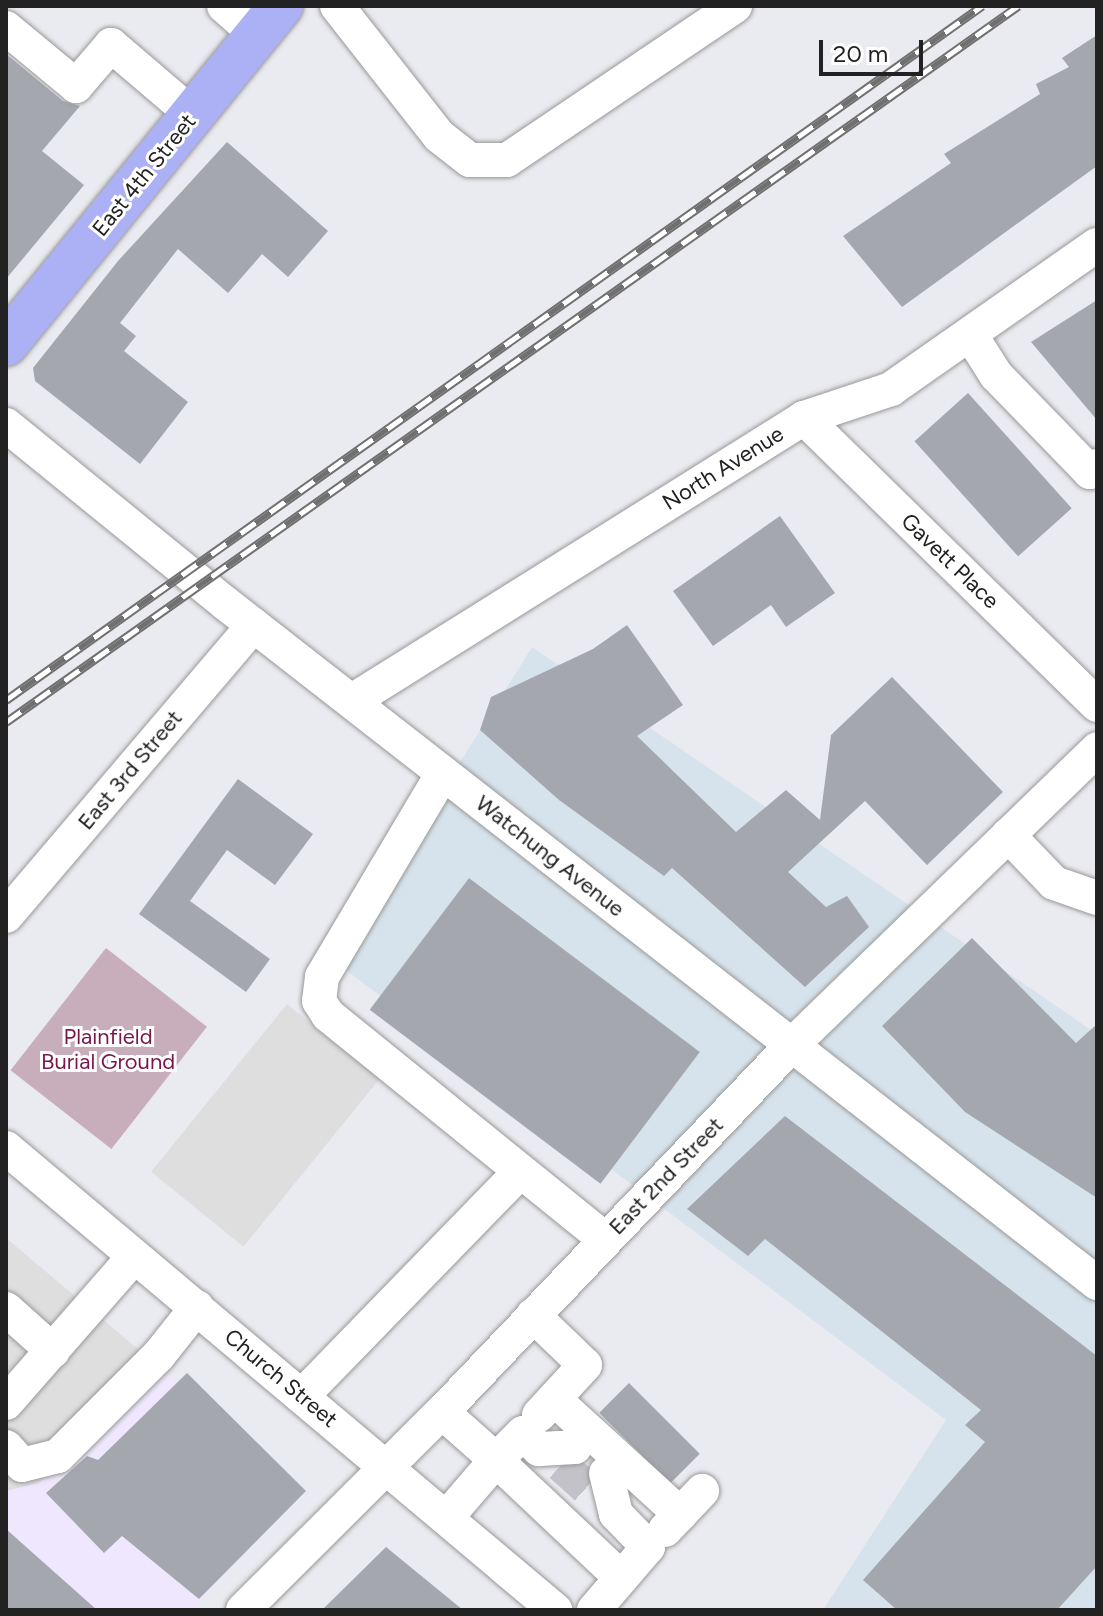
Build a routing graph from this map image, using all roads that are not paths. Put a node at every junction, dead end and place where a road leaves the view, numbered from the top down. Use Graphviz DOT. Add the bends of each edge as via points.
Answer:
graph roads {
  1 [pos="224,6"];
  2 [pos="337,6"];
  3 [pos="728,7"];
  4 [pos="269,21"];
  5 [pos="6,28"];
  6 [pos="193,115"];
  7 [pos="1097,245"];
  8 [pos="970,334"];
  9 [pos="6,344"];
  10 [pos="804,418"];
  11 [pos="6,425"];
  12 [pos="1097,466"];
  13 [pos="254,625"];
  14 [pos="352,701"];
  15 [pos="1097,705"];
  16 [pos="1097,749"];
  17 [pos="443,773"];
  18 [pos="1008,835"];
  19 [pos="1097,898"];
  20 [pos="6,916"];
  21 [pos="792,1045"];
  22 [pos="6,1148"];
  23 [pos="519,1173"];
  24 [pos="605,1239"];
  25 [pos="134,1257"];
  26 [pos="1097,1283"];
  27 [pos="197,1307"];
  28 [pos="6,1309"];
  29 [pos="533,1315"];
  30 [pos="53,1351"];
  31 [pos="302,1396"];
  32 [pos="554,1399"];
  33 [pos="6,1403"];
  34 [pos="442,1412"];
  35 [pos="6,1447"];
  36 [pos="496,1460"];
  37 [pos="384,1466"];
  38 [pos="590,1492"];
  39 [pos="447,1517"];
  40 [pos="648,1547"];
  41 [pos="621,1578"];
  42 [pos="243,1610"];
  43 [pos="555,1610"];
  44 [pos="594,1610"];
  1 -- 4 [label="street"];
  2 -- 3 [label="street" via="439,136 470,160 507,160"];
  4 -- 6 [label="main road, East 4th Street"];
  5 -- 6 [label="street" via="76,86 111,45"];
  6 -- 9 [label="main road, East 4th Street"];
  7 -- 8 [label="street, North Avenue"];
  8 -- 10 [label="street, North Avenue" via="891,389"];
  8 -- 12 [label="street" via="1017,397 1090,472"];
  10 -- 14 [label="street, North Avenue"];
  10 -- 15 [label="street, Gavett Place"];
  11 -- 13 [label="street, Watchung Avenue"];
  13 -- 14 [label="street, Watchung Avenue"];
  13 -- 20 [label="street, East 3rd Street"];
  14 -- 17 [label="street, Watchung Avenue"];
  16 -- 18 [label="street, East 2nd Street"];
  17 -- 21 [label="street, Watchung Avenue"];
  17 -- 23 [label="street" via="317,992 328,1015"];
  18 -- 19 [label="street" via="1054,883"];
  18 -- 21 [label="street, East 2nd Street"];
  21 -- 24 [label="street, East 2nd Street"];
  21 -- 26 [label="street, Watchung Avenue"];
  22 -- 25 [label="street, Church Street"];
  23 -- 24 [label="street"];
  23 -- 31 [label="street"];
  24 -- 29 [label="street, East 2nd Street"];
  25 -- 27 [label="street, Church Street"];
  25 -- 30 [label="street"];
  27 -- 31 [label="street, Church Street"];
  27 -- 35 [label="street" via="159,1355 58,1456 22,1465"];
  28 -- 30 [label="street"];
  29 -- 32 [label="street" via="585,1365"];
  29 -- 34 [label="street, East 2nd Street"];
  30 -- 33 [label="street"];
  31 -- 37 [label="street, Church Street"];
  32 -- 36 [label="street" via="548,1456"];
  32 -- 40 [label="street" via="691,1502"];
  34 -- 36 [label="street"];
  34 -- 37 [label="street, East 2nd Street"];
  36 -- 39 [label="street"];
  36 -- 41 [label="street"];
  37 -- 39 [label="street, Church Street"];
  37 -- 42 [label="street, East 2nd Street"];
  38 -- 40 [label="street"];
  39 -- 43 [label="street, Church Street"];
  40 -- 41 [label="street"];
  41 -- 44 [label="street"];
}
